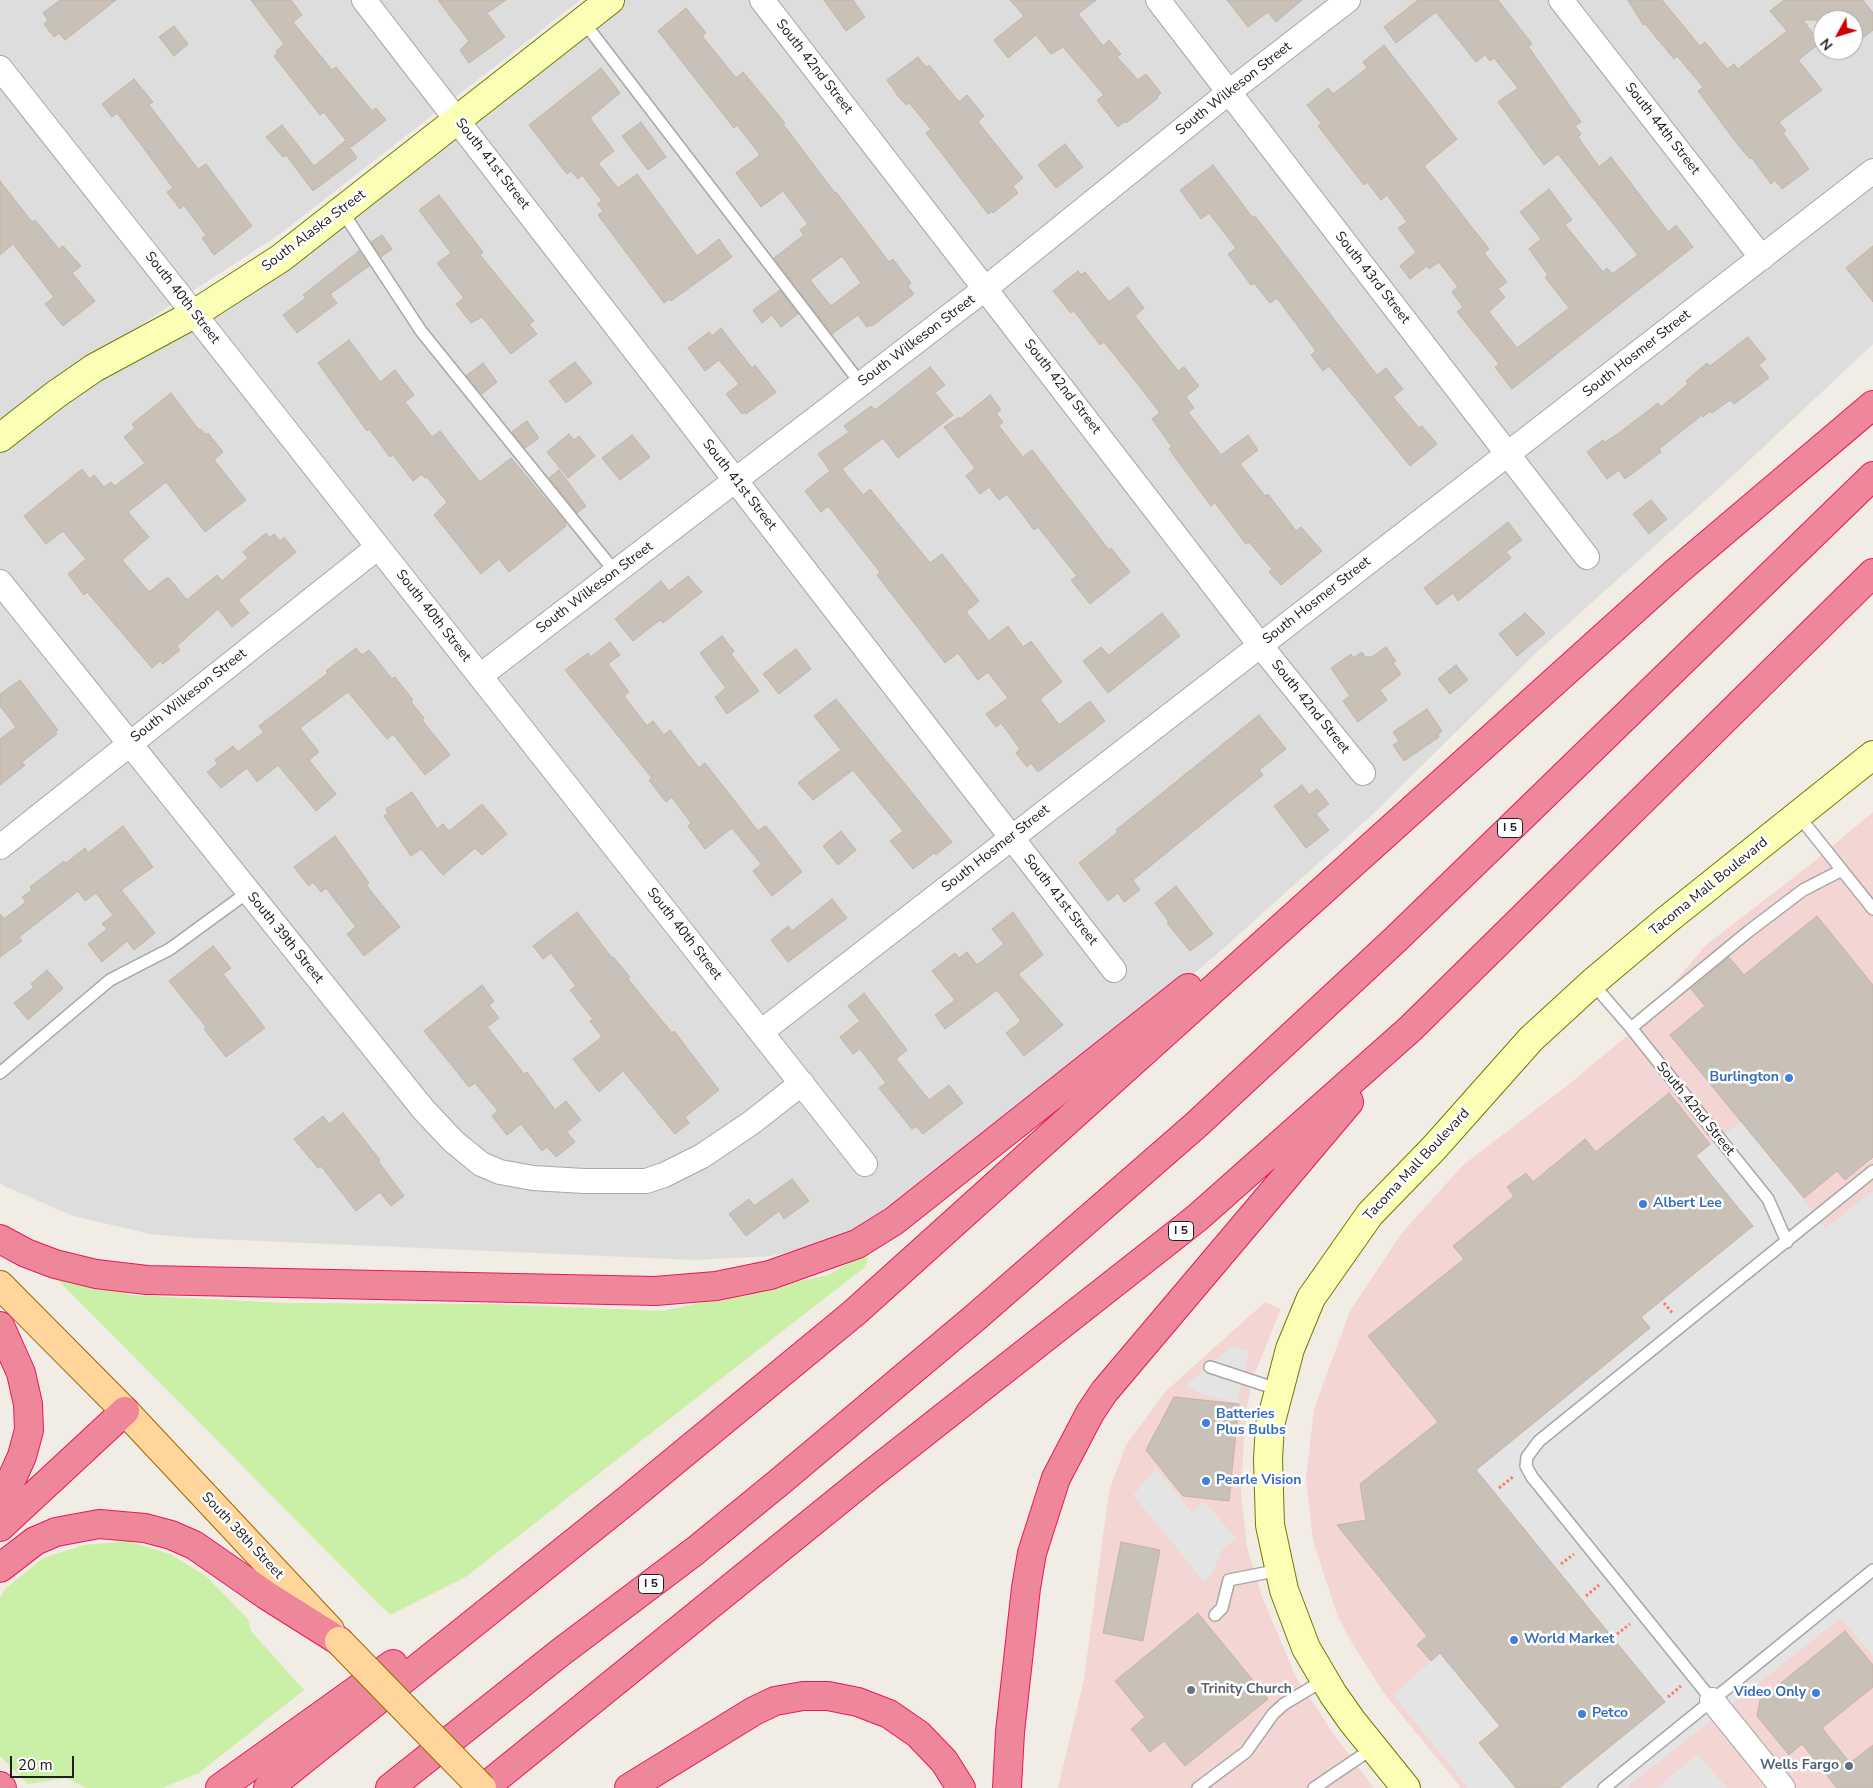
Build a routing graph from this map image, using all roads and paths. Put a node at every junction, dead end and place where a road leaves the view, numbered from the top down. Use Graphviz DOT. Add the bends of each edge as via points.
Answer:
graph roads {
  1 [pos="364,0"];
  2 [pos="610,0"];
  3 [pos="762,0"];
  4 [pos="1158,0"];
  5 [pos="1348,0"];
  6 [pos="1561,0"];
  7 [pos="583,21"];
  8 [pos="0,68"];
  9 [pos="1229,92"];
  10 [pos="456,119"];
  11 [pos="1873,171"];
  12 [pos="342,211"];
  13 [pos="1762,258"];
  14 [pos="986,288"];
  15 [pos="194,314"];
  16 [pos="861,384"];
  17 [pos="1873,405"];
  18 [pos="0,438"];
  19 [pos="1508,454"];
  20 [pos="1873,476"];
  21 [pos="736,480"];
  22 [pos="378,547"];
  23 [pos="1587,557"];
  24 [pos="616,572"];
  25 [pos="1873,572"];
  26 [pos="0,582"];
  27 [pos="1260,645"];
  28 [pos="480,676"];
  29 [pos="129,743"];
  30 [pos="1873,755"];
  31 [pos="1363,773"];
  32 [pos="1414,808"];
  33 [pos="1798,814"];
  34 [pos="1012,837"];
  35 [pos="0,847"];
  36 [pos="1842,870"];
  37 [pos="248,892"];
  38 [pos="1873,909"];
  39 [pos="1114,970"];
  40 [pos="1592,983"];
  41 [pos="1631,1028"];
  42 [pos="1410,1029"];
  43 [pos="761,1032"];
  44 [pos="0,1073"];
  45 [pos="802,1083"];
  46 [pos="865,1164"];
  47 [pos="1873,1171"];
  48 [pos="0,1239"];
  49 [pos="1787,1242"];
  50 [pos="0,1285"];
  51 [pos="0,1326"];
  52 [pos="1210,1368"];
  53 [pos="1280,1390"];
  54 [pos="125,1411"];
  55 [pos="626,1501"];
  56 [pos="0,1505"];
  57 [pos="0,1526"];
  58 [pos="0,1568"];
  59 [pos="1280,1570"];
  60 [pos="1873,1570"];
  61 [pos="1215,1614"];
  62 [pos="339,1641"];
  63 [pos="1324,1680"];
  64 [pos="1712,1700"];
  65 [pos="1373,1748"];
  66 [pos="1777,1786"];
  67 [pos="220,1788"];
  68 [pos="268,1788"];
  69 [pos="390,1788"];
  70 [pos="483,1788"];
  71 [pos="629,1788"];
  72 [pos="961,1788"];
  73 [pos="1007,1788"];
  74 [pos="1198,1788"];
  75 [pos="1314,1788"];
  76 [pos="1406,1788"];
  77 [pos="1604,1788"];
  1 -- 10 [label="street, South 41st Street"];
  2 -- 7 [label="street, South Alaska Street"];
  3 -- 14 [label="street, South 42nd Street"];
  4 -- 9 [label="street, South 43rd Street"];
  5 -- 9 [label="street, South Wilkeson Street"];
  6 -- 13 [label="street, South 44th Street"];
  7 -- 10 [label="street, South Alaska Street"];
  7 -- 16 [label="lane"];
  8 -- 15 [label="street, South 40th Street"];
  9 -- 14 [label="street, South Wilkeson Street"];
  9 -- 19 [label="street, South 43rd Street"];
  10 -- 12 [label="street, South Alaska Street"];
  10 -- 21 [label="street, South 41st Street"];
  11 -- 13 [label="street, South Hosmer Street"];
  12 -- 15 [label="street, South Alaska Street" via="281,258"];
  12 -- 24 [label="lane" via="421,331"];
  13 -- 19 [label="street, South Hosmer Street"];
  14 -- 16 [label="street, South Wilkeson Street"];
  14 -- 27 [label="street, South 42nd Street"];
  15 -- 18 [label="street, South Alaska Street" via="94,368"];
  15 -- 22 [label="street, South 40th Street"];
  16 -- 21 [label="street, South Wilkeson Street"];
  17 -- 32 [label="highway" via="1709,543"];
  19 -- 23 [label="street, South 43rd Street"];
  19 -- 27 [label="street, South Hosmer Street"];
  20 -- 69 [label="highway, I 5" via="1396,939 1196,1125 977,1316 777,1484"];
  21 -- 24 [label="street, South Wilkeson Street"];
  21 -- 34 [label="street, South 41st Street"];
  22 -- 28 [label="street, South 40th Street"];
  22 -- 29 [label="street, South Wilkeson Street"];
  24 -- 28 [label="street, South Wilkeson Street"];
  25 -- 42 [label="highway, I 5"];
  26 -- 29 [label="street, South 39th Street"];
  27 -- 31 [label="street, South 42nd Street"];
  27 -- 34 [label="street, South Hosmer Street"];
  28 -- 43 [label="street, South 40th Street"];
  29 -- 35 [label="street, South Wilkeson Street"];
  29 -- 37 [label="street, South 39th Street"];
  30 -- 33 [label="street, Tacoma Mall Boulevard"];
  32 -- 48 [label="highway" via="894,1221 856,1244 770,1275 716,1286 655,1291 147,1280 96,1274 55,1264"];
  32 -- 55 [label="highway" via="854,1312"];
  33 -- 36 [label="lane"];
  33 -- 40 [label="street, Tacoma Mall Boulevard"];
  34 -- 39 [label="street, South 41st Street"];
  34 -- 43 [label="street, South Hosmer Street"];
  36 -- 38 [label="lane"];
  36 -- 41 [label="lane" via="1802,890"];
  37 -- 44 [label="lane" via="170,948 110,980"];
  37 -- 45 [label="street, South 39th Street" via="423,1109 475,1160 494,1170 533,1178 584,1182 646,1181 702,1156"];
  40 -- 41 [label="lane, South 42nd Street"];
  40 -- 53 [label="street, Tacoma Mall Boulevard" via="1531,1039 1370,1214 1311,1298 1290,1349"];
  41 -- 49 [label="lane, South 42nd Street" via="1768,1199"];
  42 -- 70 [label="highway, I 5" via="1197,1218 869,1476"];
  42 -- 73 [label="highway" via="1125,1365 1090,1413 1056,1478 1032,1553 1016,1676"];
  43 -- 45 [label="street, South 40th Street"];
  45 -- 46 [label="street, South 40th Street"];
  47 -- 49 [label="lane"];
  49 -- 64 [label="lane" via="1539,1441 1526,1460 1532,1478"];
  50 -- 54 [label="main road, South 38th Street"];
  51 -- 56 [label="highway" via="21,1373 30,1430"];
  52 -- 53 [label="lane"];
  53 -- 59 [label="street, Tacoma Mall Boulevard" via="1270,1425 1268,1459 1270,1525"];
  54 -- 57 [label="highway"];
  54 -- 62 [label="main road, South 38th Street"];
  55 -- 67 [label="highway"];
  55 -- 68 [label="highway"];
  58 -- 62 [label="highway" via="35,1542 56,1532 99,1524 145,1528 194,1545"];
  59 -- 61 [label="lane" via="1229,1580 1222,1608"];
  59 -- 63 [label="street, Tacoma Mall Boulevard" via="1284,1590 1306,1648"];
  60 -- 64 [label="lane"];
  62 -- 70 [label="main road, South 38th Street, bridge"];
  63 -- 65 [label="street, Tacoma Mall Boulevard"];
  63 -- 74 [label="lane" via="1284,1704 1246,1752"];
  64 -- 66 [label="street"];
  64 -- 77 [label="lane"];
  65 -- 75 [label="lane"];
  65 -- 76 [label="street, Tacoma Mall Boulevard"];
  71 -- 72 [label="highway" via="754,1711 775,1701 803,1696 828,1696 858,1702 890,1714 918,1734 944,1761"];
}
